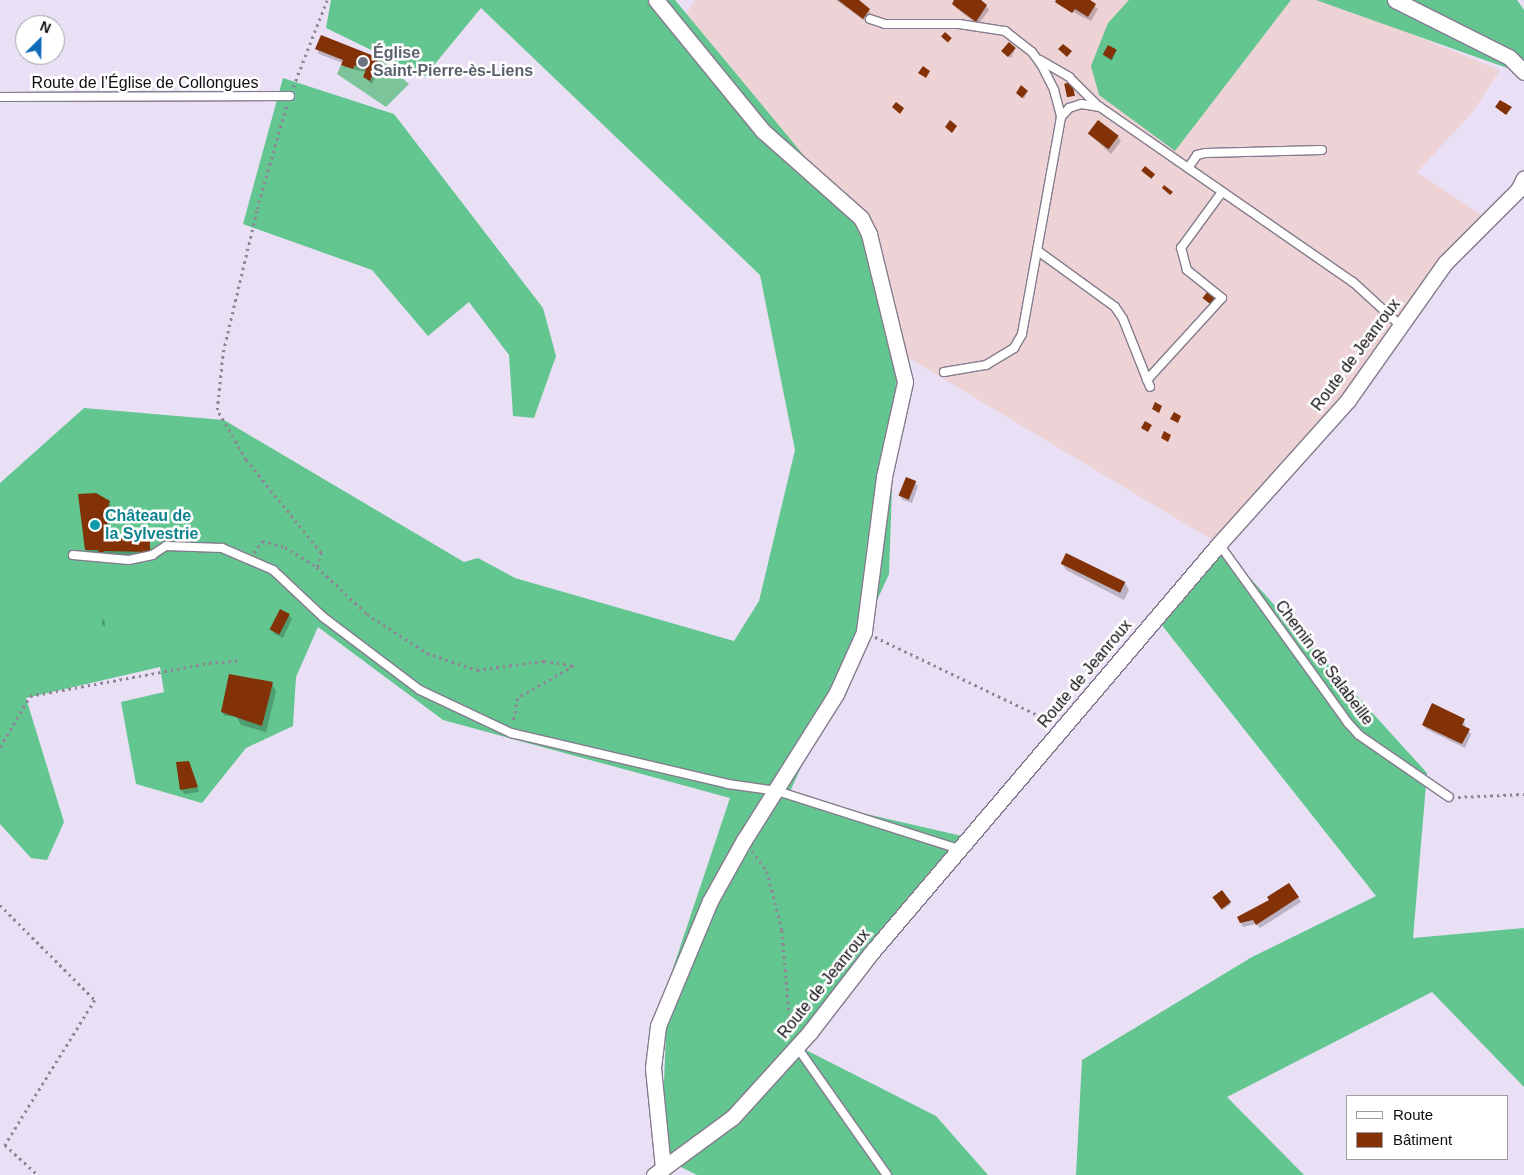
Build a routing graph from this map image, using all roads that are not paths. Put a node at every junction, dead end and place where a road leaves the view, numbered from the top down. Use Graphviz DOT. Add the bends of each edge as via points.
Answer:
graph roads {
  1 [pos="656,0"];
  2 [pos="1395,0"];
  3 [pos="870,19"];
  4 [pos="1036,58"];
  5 [pos="1524,72"];
  6 [pos="290,96"];
  7 [pos="0,97"];
  8 [pos="1100,107"];
  9 [pos="1061,117"];
  10 [pos="1322,150"];
  11 [pos="1188,168"];
  12 [pos="1524,178"];
  13 [pos="1222,192"];
  14 [pos="1038,251"];
  15 [pos="1401,326"];
  16 [pos="944,372"];
  17 [pos="1219,544"];
  18 [pos="73,555"];
  19 [pos="777,791"];
  20 [pos="1449,797"];
  21 [pos="959,849"];
  22 [pos="797,1047"];
  23 [pos="659,1172"];
  24 [pos="887,1175"];
  1 -- 19 [label="street" via="763,131 861,218 868,234 905,382 884,477 864,632 836,694"];
  2 -- 5 [label="street" via="1509,57"];
  3 -- 4 [label="lane" via="885,24 940,23 998,28"];
  4 -- 8 [label="lane" via="1069,77"];
  4 -- 9 [label="lane" via="1054,90"];
  6 -- 7 [label="lane, Route de l’Église de Collongues"];
  8 -- 9 [label="lane" via="1081,104 1069,108"];
  8 -- 11 [label="lane"];
  9 -- 14 [label="lane"];
  10 -- 11 [label="lane" via="1206,153 1197,155"];
  11 -- 13 [label="lane"];
  12 -- 15 [label="street, Route de Jeanroux" via="1518,190 1445,263"];
  13 -- 14 [label="lane" via="1181,248 1187,270 1222,298 1148,384 1123,319 1115,307"];
  13 -- 15 [label="lane" via="1353,282"];
  14 -- 16 [label="lane" via="1026,318 1014,348 986,364"];
  15 -- 17 [label="street, Route de Jeanroux" via="1348,400"];
  17 -- 20 [label="lane, Chemin de Salabeille" via="1348,723 1359,735"];
  17 -- 21 [label="street, Route de Jeanroux"];
  18 -- 19 [label="lane" via="130,560 152,555 166,546 222,548 273,570 323,617 420,690 511,733 728,784"];
  19 -- 21 [label="lane"];
  19 -- 23 [label="street" via="710,900 658,1026 653,1068"];
  21 -- 22 [label="street, Route de Jeanroux"];
  22 -- 23 [label="street, Route de Jeanroux" via="734,1117"];
  22 -- 24 [label="lane"];
}
